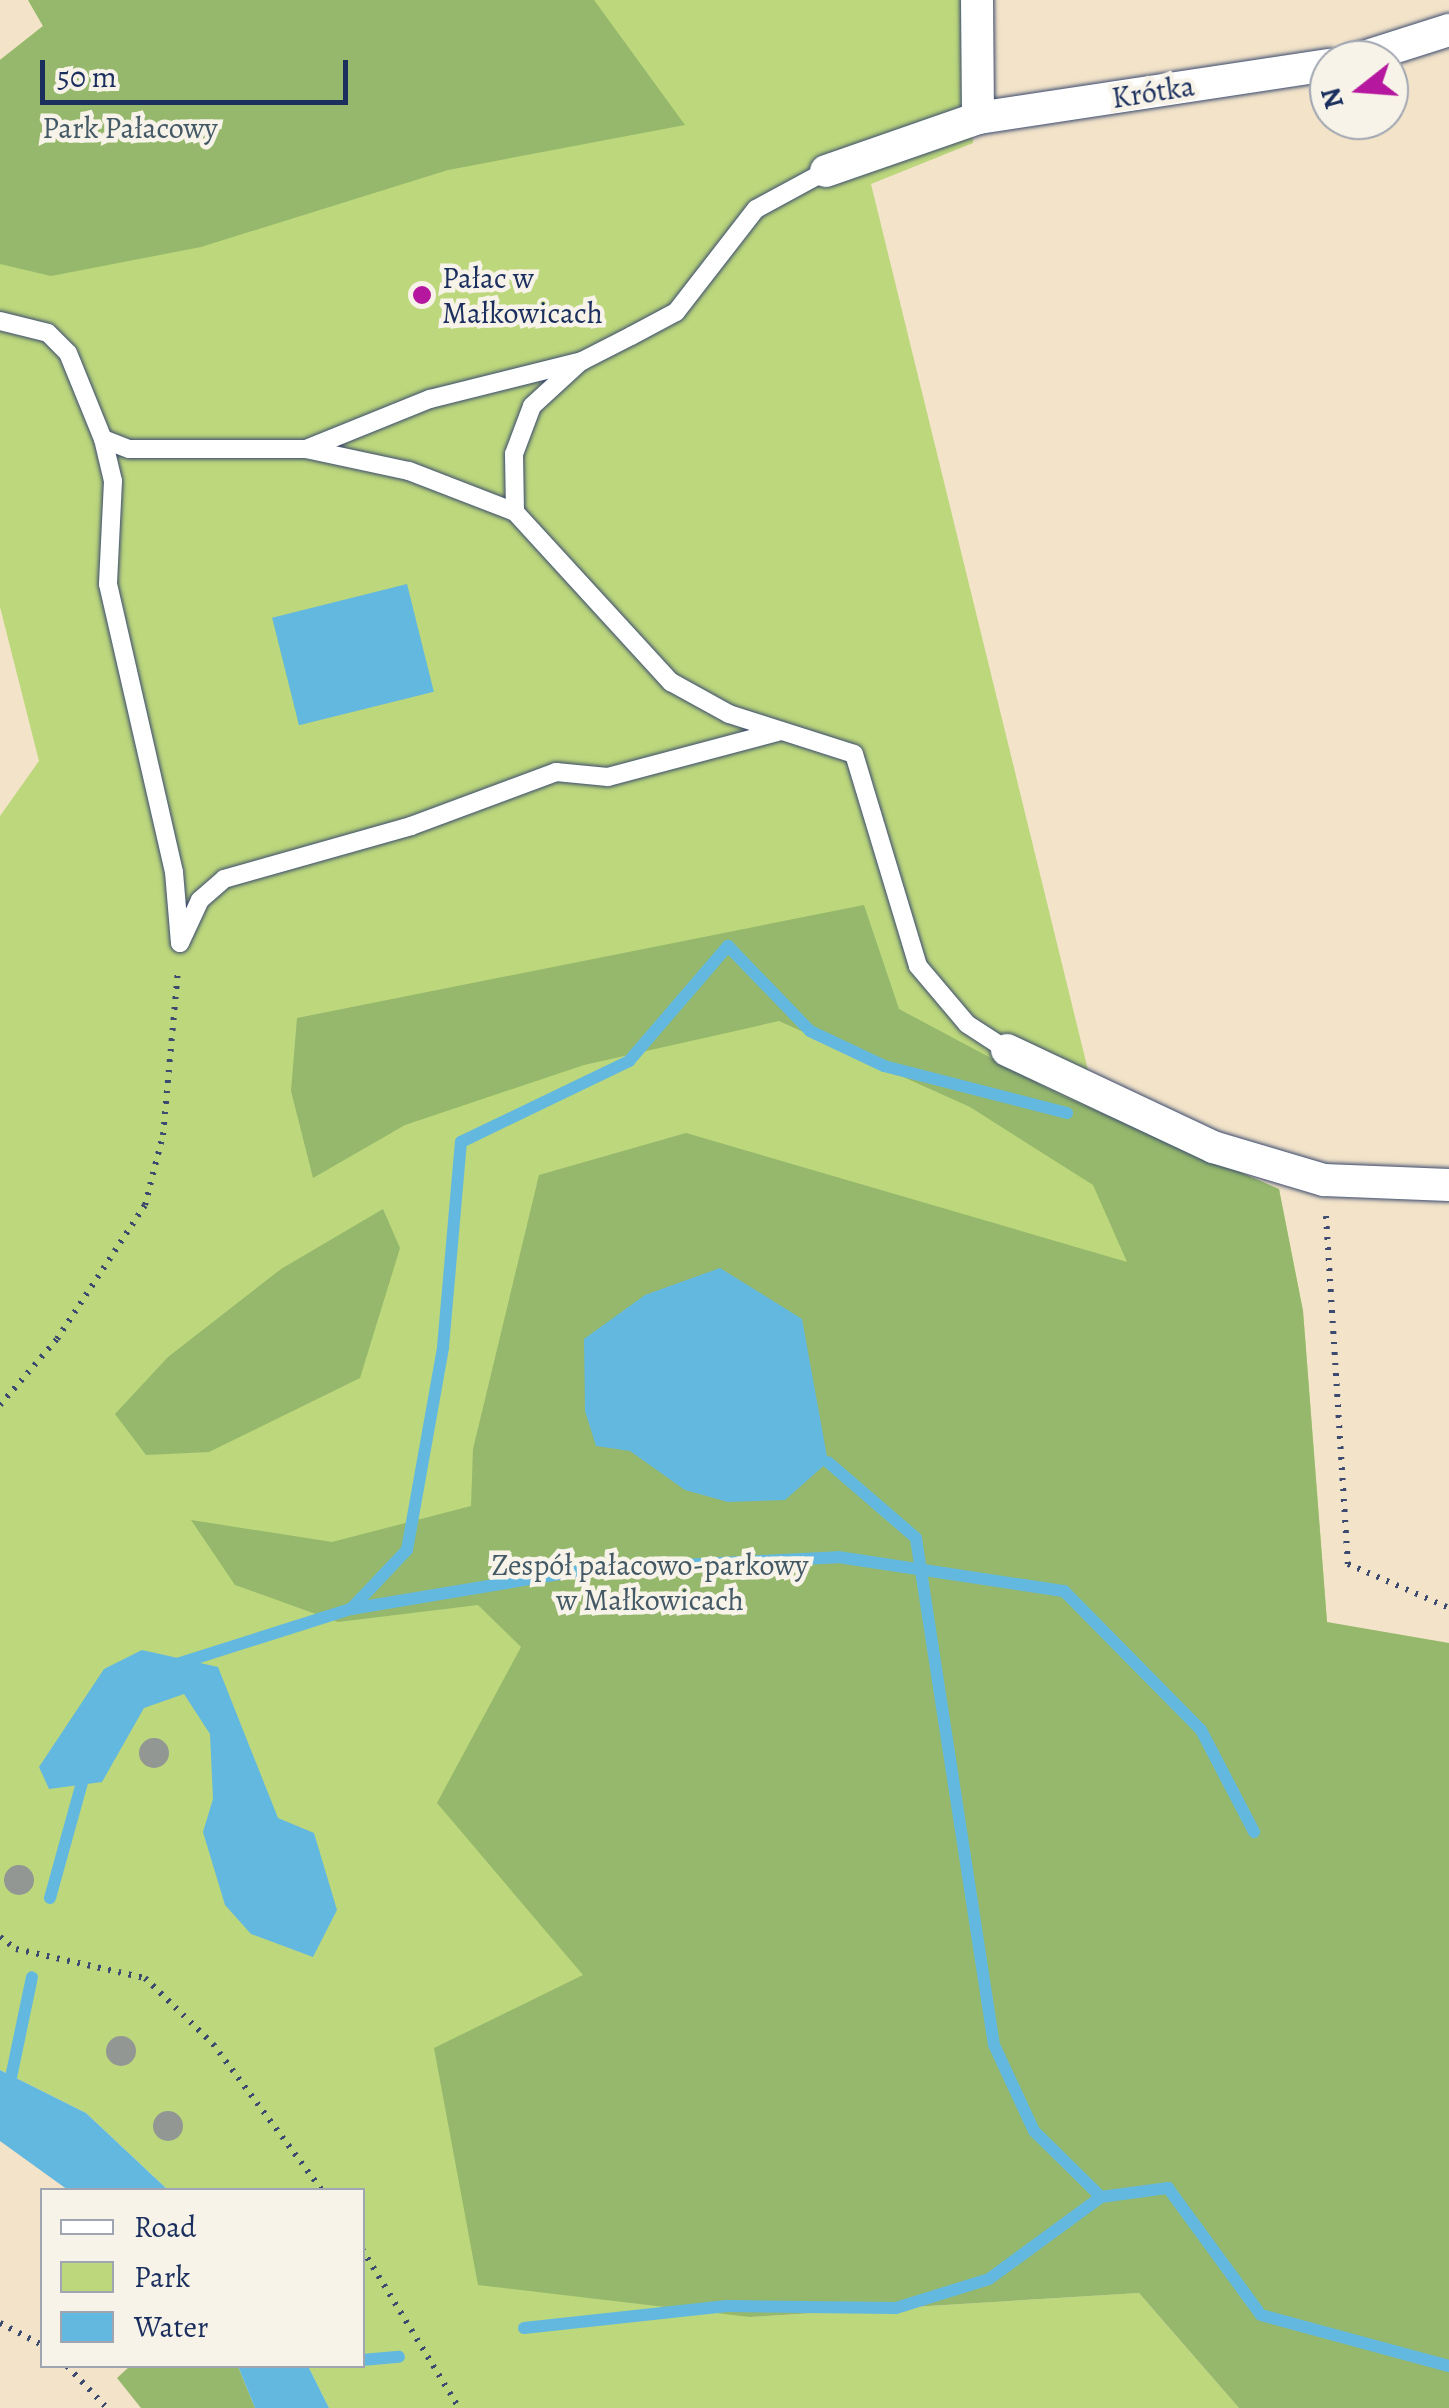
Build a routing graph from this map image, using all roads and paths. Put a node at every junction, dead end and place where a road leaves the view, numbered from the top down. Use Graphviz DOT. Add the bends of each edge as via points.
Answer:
graph roads {
  1 [pos="977,0"];
  2 [pos="1449,30"];
  3 [pos="1409,43"];
  4 [pos="1309,68"];
  5 [pos="978,118"];
  6 [pos="826,171"];
  7 [pos="0,321"];
  8 [pos="582,361"];
  9 [pos="103,439"];
  10 [pos="306,449"];
  11 [pos="515,512"];
  12 [pos="777,732"];
  13 [pos="180,943"];
  14 [pos="1007,1050"];
  15 [pos="1324,1180"];
  16 [pos="1449,1185"];
  17 [pos="0,1404"];
  18 [pos="1449,1608"];
  19 [pos="0,1937"];
  20 [pos="321,2188"];
  21 [pos="365,2254"];
  22 [pos="0,2322"];
  23 [pos="40,2344"];
  24 [pos="69,2368"];
  25 [pos="108,2408"];
  26 [pos="459,2408"];
  1 -- 5 [label="street"];
  2 -- 3 [label="street"];
  4 -- 5 [label="street, Krótka"];
  5 -- 6 [label="street, Krótka"];
  6 -- 8 [label="lane" via="756,209 676,312"];
  7 -- 9 [label="lane" via="48,333 68,353"];
  8 -- 10 [label="lane" via="430,399"];
  8 -- 11 [label="lane" via="532,406 514,454"];
  9 -- 10 [label="lane" via="130,449"];
  9 -- 13 [label="lane" via="113,481 108,584 174,872"];
  10 -- 11 [label="lane" via="409,471"];
  11 -- 12 [label="lane" via="671,682"];
  12 -- 13 [label="lane" via="608,776 556,772 412,826 224,878 200,900"];
  12 -- 14 [label="lane" via="854,754 918,966 954,1012"];
  13 -- 17 [label="path" via="162,1136 144,1205 58,1339"];
  14 -- 15 [label="street" via="1213,1148"];
  15 -- 16 [label="street"];
  15 -- 18 [label="path" via="1348,1564"];
  19 -- 20 [label="path" via="16,1949 146,1978 213,2044"];
  21 -- 26 [label="path"];
  22 -- 23 [label="path"];
  24 -- 25 [label="path"];
}
